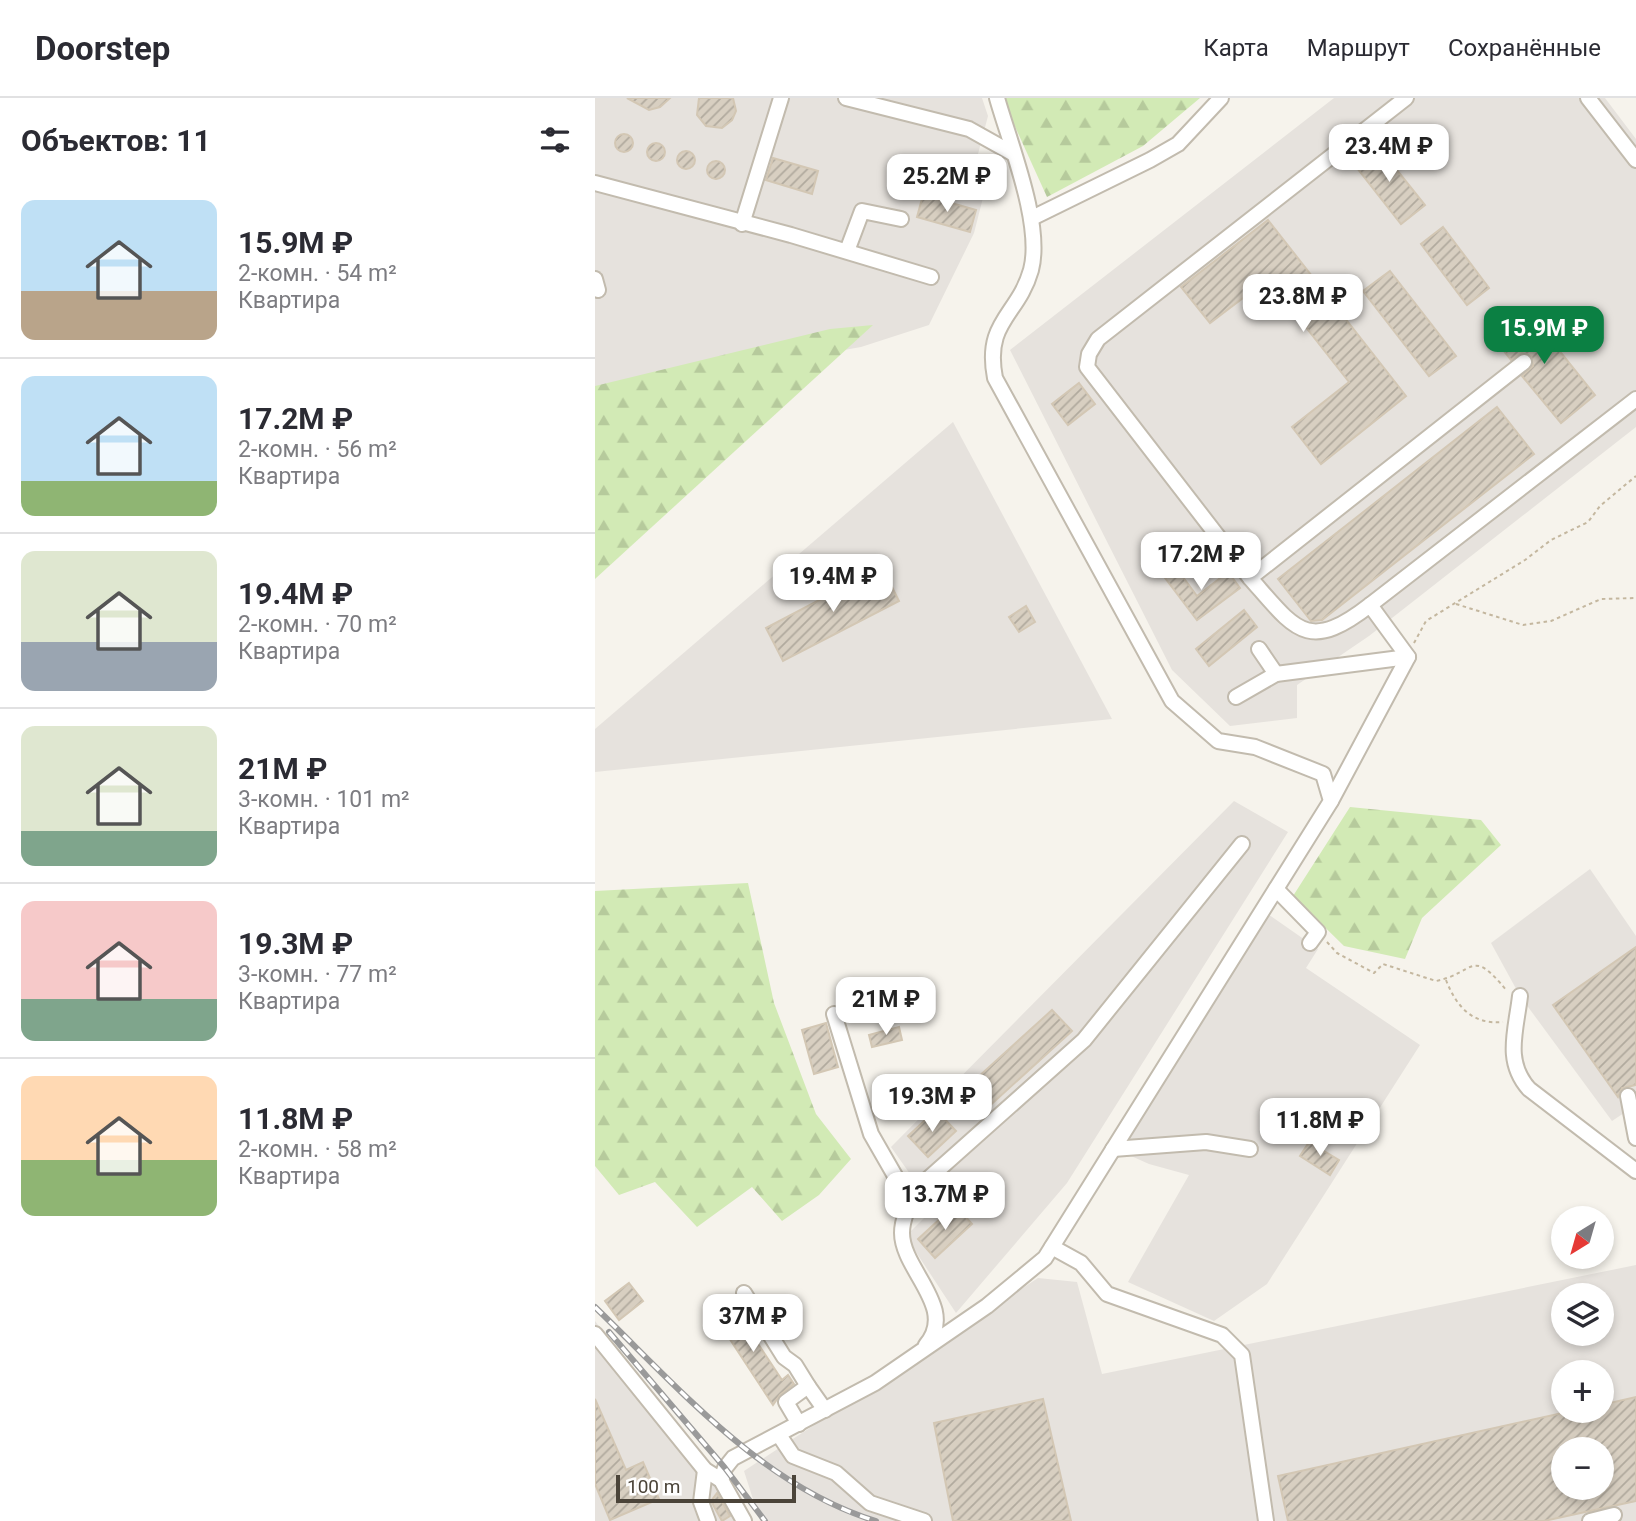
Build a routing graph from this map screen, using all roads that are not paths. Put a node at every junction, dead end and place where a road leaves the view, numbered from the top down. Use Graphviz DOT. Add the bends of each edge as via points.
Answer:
graph roads {
  1 [pos="781,98"];
  2 [pos="846,98"];
  3 [pos="997,98"];
  4 [pos="1221,98"];
  5 [pos="1406,98"];
  6 [pos="1588,98"];
  7 [pos="1012,153"];
  8 [pos="1636,160"];
  9 [pos="595,183"];
  10 [pos="1031,218"];
  11 [pos="901,219"];
  12 [pos="742,224"];
  13 [pos="847,251"];
  14 [pos="931,277"];
  15 [pos="1524,362"];
  16 [pos="1636,399"];
  17 [pos="1250,578"];
  18 [pos="1370,605"];
  19 [pos="1259,649"];
  20 [pos="1408,657"];
  21 [pos="1276,674"];
  22 [pos="1236,697"];
  23 [pos="1331,801"];
  24 [pos="1242,844"];
  25 [pos="1276,889"];
  26 [pos="1314,937"];
  27 [pos="1519,1007"];
  28 [pos="834,1014"];
  29 [pos="1628,1096"];
  30 [pos="1636,1138"];
  31 [pos="1113,1149"];
  32 [pos="1250,1149"];
  33 [pos="1636,1171"];
  34 [pos="910,1202"];
  35 [pos="1052,1247"];
  36 [pos="744,1293"];
  37 [pos="595,1334"];
  38 [pos="921,1352"];
  39 [pos="808,1386"];
  40 [pos="825,1410"];
  41 [pos="799,1424"];
  42 [pos="779,1435"];
  43 [pos="705,1469"];
  44 [pos="721,1480"];
  45 [pos="1614,1516"];
  46 [pos="708,1521"];
  47 [pos="744,1521"];
  48 [pos="924,1521"];
  49 [pos="1266,1521"];
  50 [pos="1590,1521"];
  1 -- 12 [label="street"];
  2 -- 7 [label="street" via="969,129"];
  3 -- 7 [label="street"];
  4 -- 10 [label="street" via="1178,144"];
  5 -- 17 [label="street" via="1098,339 1089,354 1087,368"];
  6 -- 8 [label="street"];
  7 -- 10 [label="street"];
  9 -- 12 [label="street"];
  10 -- 23 [label="street" via="1031,269 996,331 991,358 995,378 1172,701 1218,741 1255,747 1323,774"];
  11 -- 13 [label="street" via="862,211"];
  12 -- 13 [label="street"];
  13 -- 14 [label="street"];
  15 -- 17 [label="street"];
  16 -- 18 [label="street"];
  17 -- 18 [label="street" via="1289,622 1315,633 1332,630"];
  18 -- 20 [label="street"];
  19 -- 21 [label="street"];
  20 -- 21 [label="street"];
  20 -- 23 [label="street"];
  21 -- 22 [label="street"];
  23 -- 25 [label="street"];
  24 -- 34 [label="street" via="1084,1040 919,1187"];
  25 -- 26 [label="street"];
  25 -- 31 [label="street"];
  27 -- 33 [label="street" via="1513,1060 1516,1074"];
  28 -- 34 [label="street" via="870,1134"];
  29 -- 30 [label="street"];
  31 -- 32 [label="street" via="1206,1142"];
  31 -- 35 [label="street"];
  34 -- 38 [label="street" via="902,1235 926,1285 936,1325 933,1338"];
  35 -- 38 [label="street" via="987,1306"];
  35 -- 49 [label="street" via="1081,1263 1107,1294 1222,1335 1242,1355"];
  36 -- 39 [label="street"];
  37 -- 43 [label="street"];
  38 -- 40 [label="street"];
  39 -- 40 [label="street"];
  39 -- 41 [label="street" via="786,1402"];
  40 -- 41 [label="street"];
  41 -- 42 [label="street"];
  42 -- 44 [label="street" via="733,1458"];
  42 -- 48 [label="street" via="793,1457 836,1473 870,1503"];
  43 -- 44 [label="street"];
  43 -- 46 [label="street" via="701,1502"];
  44 -- 47 [label="street"];
  45 -- 50 [label="street"];
}
